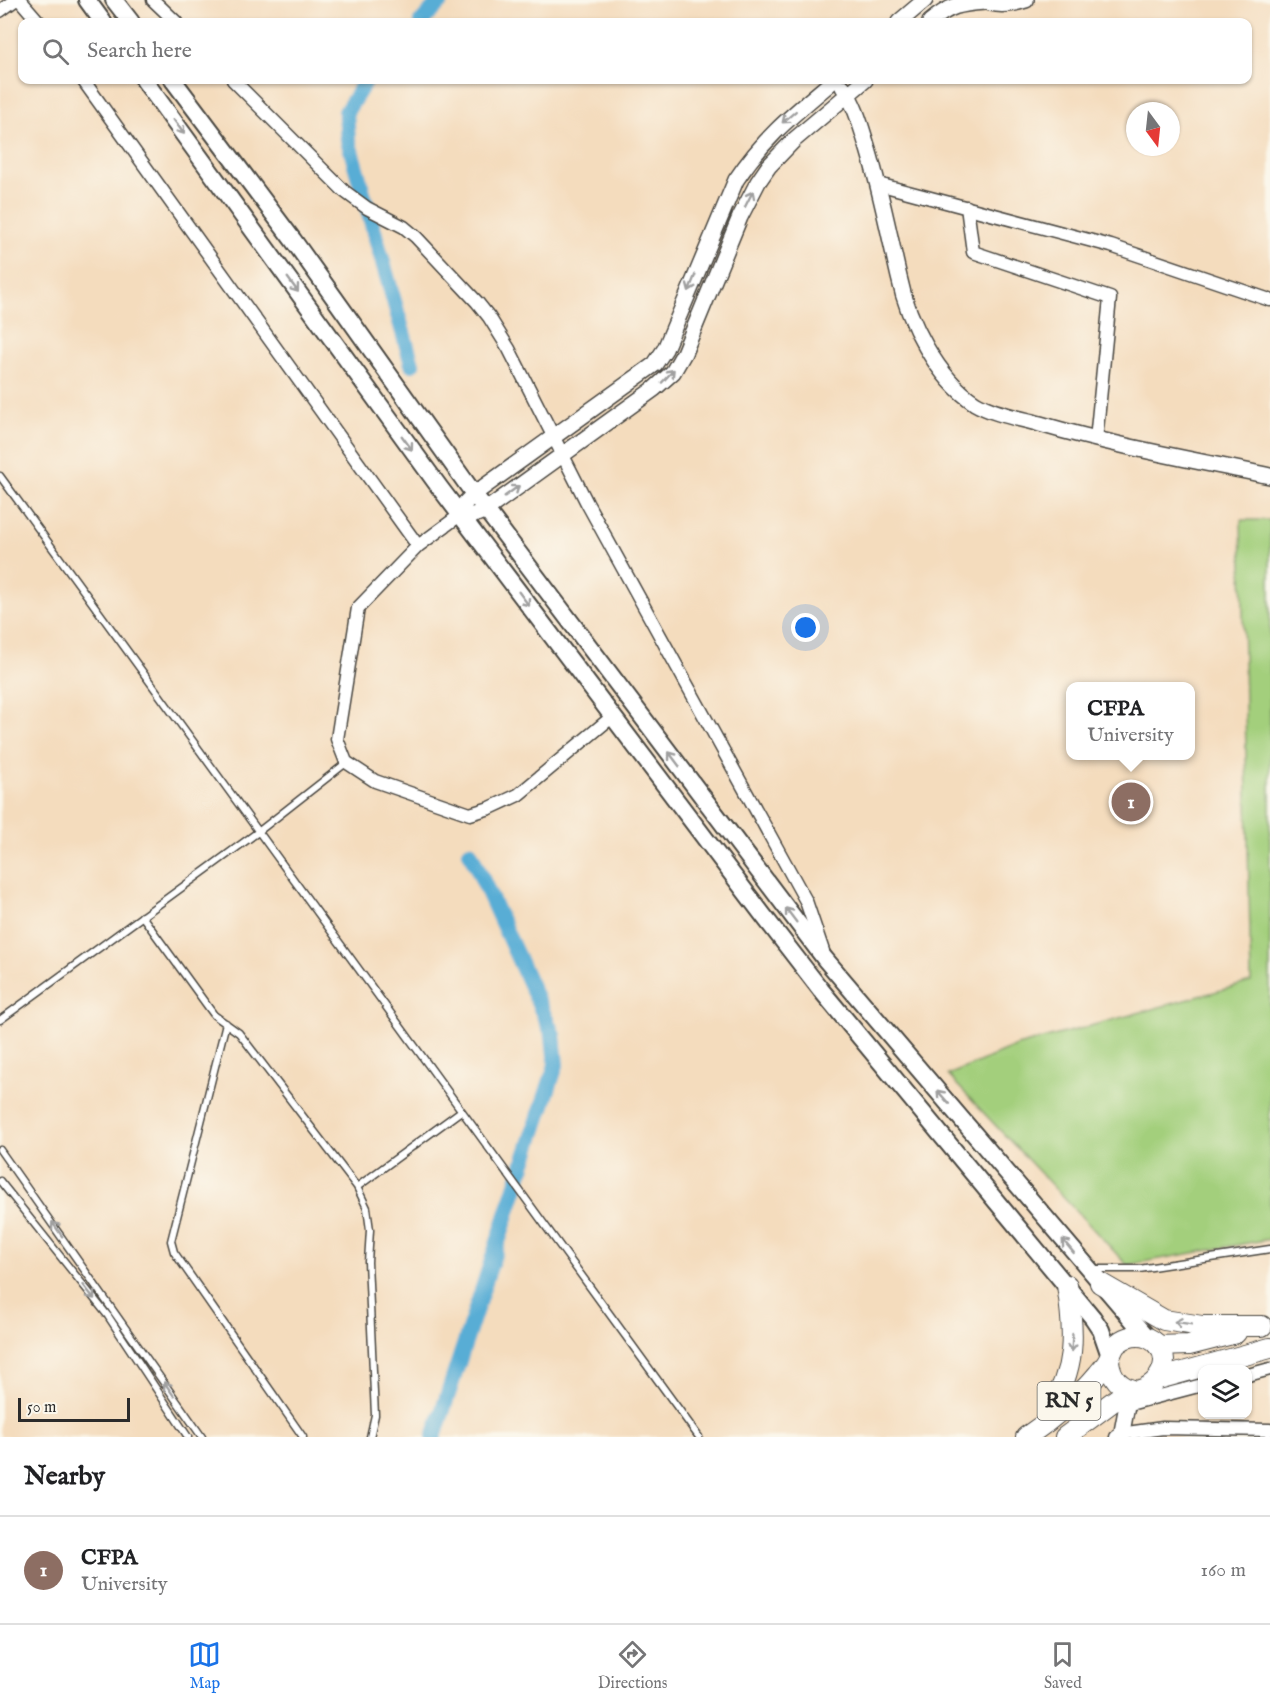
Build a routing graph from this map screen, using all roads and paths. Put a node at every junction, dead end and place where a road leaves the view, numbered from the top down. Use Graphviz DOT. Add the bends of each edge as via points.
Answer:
graph roads {
  1 [pos="17,0"];
  2 [pos="87,0"];
  3 [pos="114,0"];
  4 [pos="153,0"];
  5 [pos="925,0"];
  6 [pos="1026,0"];
  7 [pos="984,1"];
  8 [pos="0,11"];
  9 [pos="35,18"];
  10 [pos="100,18"];
  11 [pos="128,18"];
  12 [pos="172,18"];
  13 [pos="904,18"];
  14 [pos="935,18"];
  15 [pos="86,84"];
  16 [pos="147,84"];
  17 [pos="176,84"];
  18 [pos="237,84"];
  19 [pos="831,84"];
  20 [pos="839,84"];
  21 [pos="860,84"];
  22 [pos="848,94"];
  23 [pos="878,184"];
  24 [pos="967,207"];
  25 [pos="1270,300"];
  26 [pos="553,437"];
  27 [pos="1096,440"];
  28 [pos="562,455"];
  29 [pos="0,476"];
  30 [pos="1270,476"];
  31 [pos="474,494"];
  32 [pos="486,510"];
  33 [pos="460,515"];
  34 [pos="418,546"];
  35 [pos="613,716"];
  36 [pos="346,762"];
  37 [pos="258,832"];
  38 [pos="142,916"];
  39 [pos="825,959"];
  40 [pos="0,1020"];
  41 [pos="226,1023"];
  42 [pos="462,1111"];
  43 [pos="0,1150"];
  44 [pos="0,1181"];
  45 [pos="357,1187"];
  46 [pos="1270,1249"];
  47 [pos="1094,1276"];
  48 [pos="1068,1285"];
  49 [pos="1266,1325"];
  50 [pos="1153,1342"];
  51 [pos="1270,1348"];
  52 [pos="1110,1359"];
  53 [pos="1270,1370"];
  54 [pos="1252,1374"];
  55 [pos="1158,1379"];
  56 [pos="1198,1386"];
  57 [pos="1128,1397"];
  58 [pos="1270,1430"];
  59 [pos="1031,1433"];
  60 [pos="1119,1436"];
  61 [pos="188,1437"];
  62 [pos="202,1437"];
  63 [pos="303,1437"];
  64 [pos="370,1437"];
  65 [pos="699,1437"];
  66 [pos="1065,1437"];
  1 -- 8 [label="street"];
  1 -- 9 [label="street"];
  2 -- 10 [label="main road"];
  3 -- 11 [label="main road"];
  4 -- 12 [label="street"];
  5 -- 13 [label="street"];
  6 -- 7 [label="street" via="1000,5"];
  7 -- 14 [label="street" via="954,6"];
  15 -- 34 [label="street"];
  16 -- 33 [label="main road, one-way"];
  17 -- 31 [label="main road"];
  18 -- 26 [label="street" via="344,191 404,227 427,248 489,317"];
  19 -- 26 [label="street, one-way" via="769,135 736,180 661,357"];
  20 -- 22 [label="street"];
  21 -- 22 [label="street"];
  22 -- 23 [label="street"];
  28 -- 22 [label="street, one-way" via="673,372 758,182 787,146"];
  23 -- 24 [label="street"];
  23 -- 27 [label="street" via="907,306 926,346 948,376 964,394 986,408"];
  24 -- 25 [label="street" via="1111,246"];
  24 -- 27 [label="street" via="973,252 1110,298"];
  26 -- 28 [label="street"];
  26 -- 31 [label="street"];
  27 -- 30 [label="street"];
  32 -- 28 [label="street, one-way"];
  28 -- 39 [label="street" via="806,901"];
  29 -- 37 [label="lane"];
  31 -- 32 [label="main road"];
  31 -- 33 [label="street"];
  32 -- 33 [label="street"];
  39 -- 32 [label="main road, one-way"];
  33 -- 34 [label="street"];
  33 -- 35 [label="main road, one-way"];
  34 -- 36 [label="street" via="358,608 337,738"];
  35 -- 36 [label="street" via="518,795 470,814 375,781"];
  35 -- 48 [label="main road" via="792,953"];
  36 -- 37 [label="lane"];
  37 -- 38 [label="lane"];
  37 -- 42 [label="lane"];
  38 -- 40 [label="lane"];
  38 -- 41 [label="lane" via="214,1015"];
  47 -- 39 [label="main road, one-way"];
  41 -- 45 [label="lane" via="239,1033"];
  41 -- 63 [label="lane" via="171,1241 174,1252"];
  42 -- 45 [label="lane"];
  42 -- 65 [label="lane"];
  62 -- 43 [label="lane, one-way"];
  44 -- 61 [label="lane, one-way" via="108,1316"];
  45 -- 64 [label="lane" via="367,1208 370,1230 375,1415"];
  46 -- 47 [label="lane"];
  49 -- 47 [label="main road, one-way" via="1202,1326 1164,1320"];
  47 -- 50 [label="main road"];
  48 -- 52 [label="main road" via="1101,1330"];
  48 -- 59 [label="main road, one-way" via="1071,1357 1060,1394"];
  49 -- 50 [label="main road" via="1189,1345"];
  50 -- 52 [label="main road" via="1140,1336 1125,1338"];
  50 -- 55 [label="main road" via="1164,1362"];
  51 -- 55 [label="main road"];
  52 -- 57 [label="main road" via="1110,1370"];
  52 -- 59 [label="main road, RN 5" via="1092,1381"];
  53 -- 54 [label="street"];
  55 -- 57 [label="main road"];
  56 -- 57 [label="street"];
  57 -- 60 [label="street"];
  57 -- 66 [label="main road, RN 5"];
  58 -- 60 [label="street" via="1163,1428"];
}
